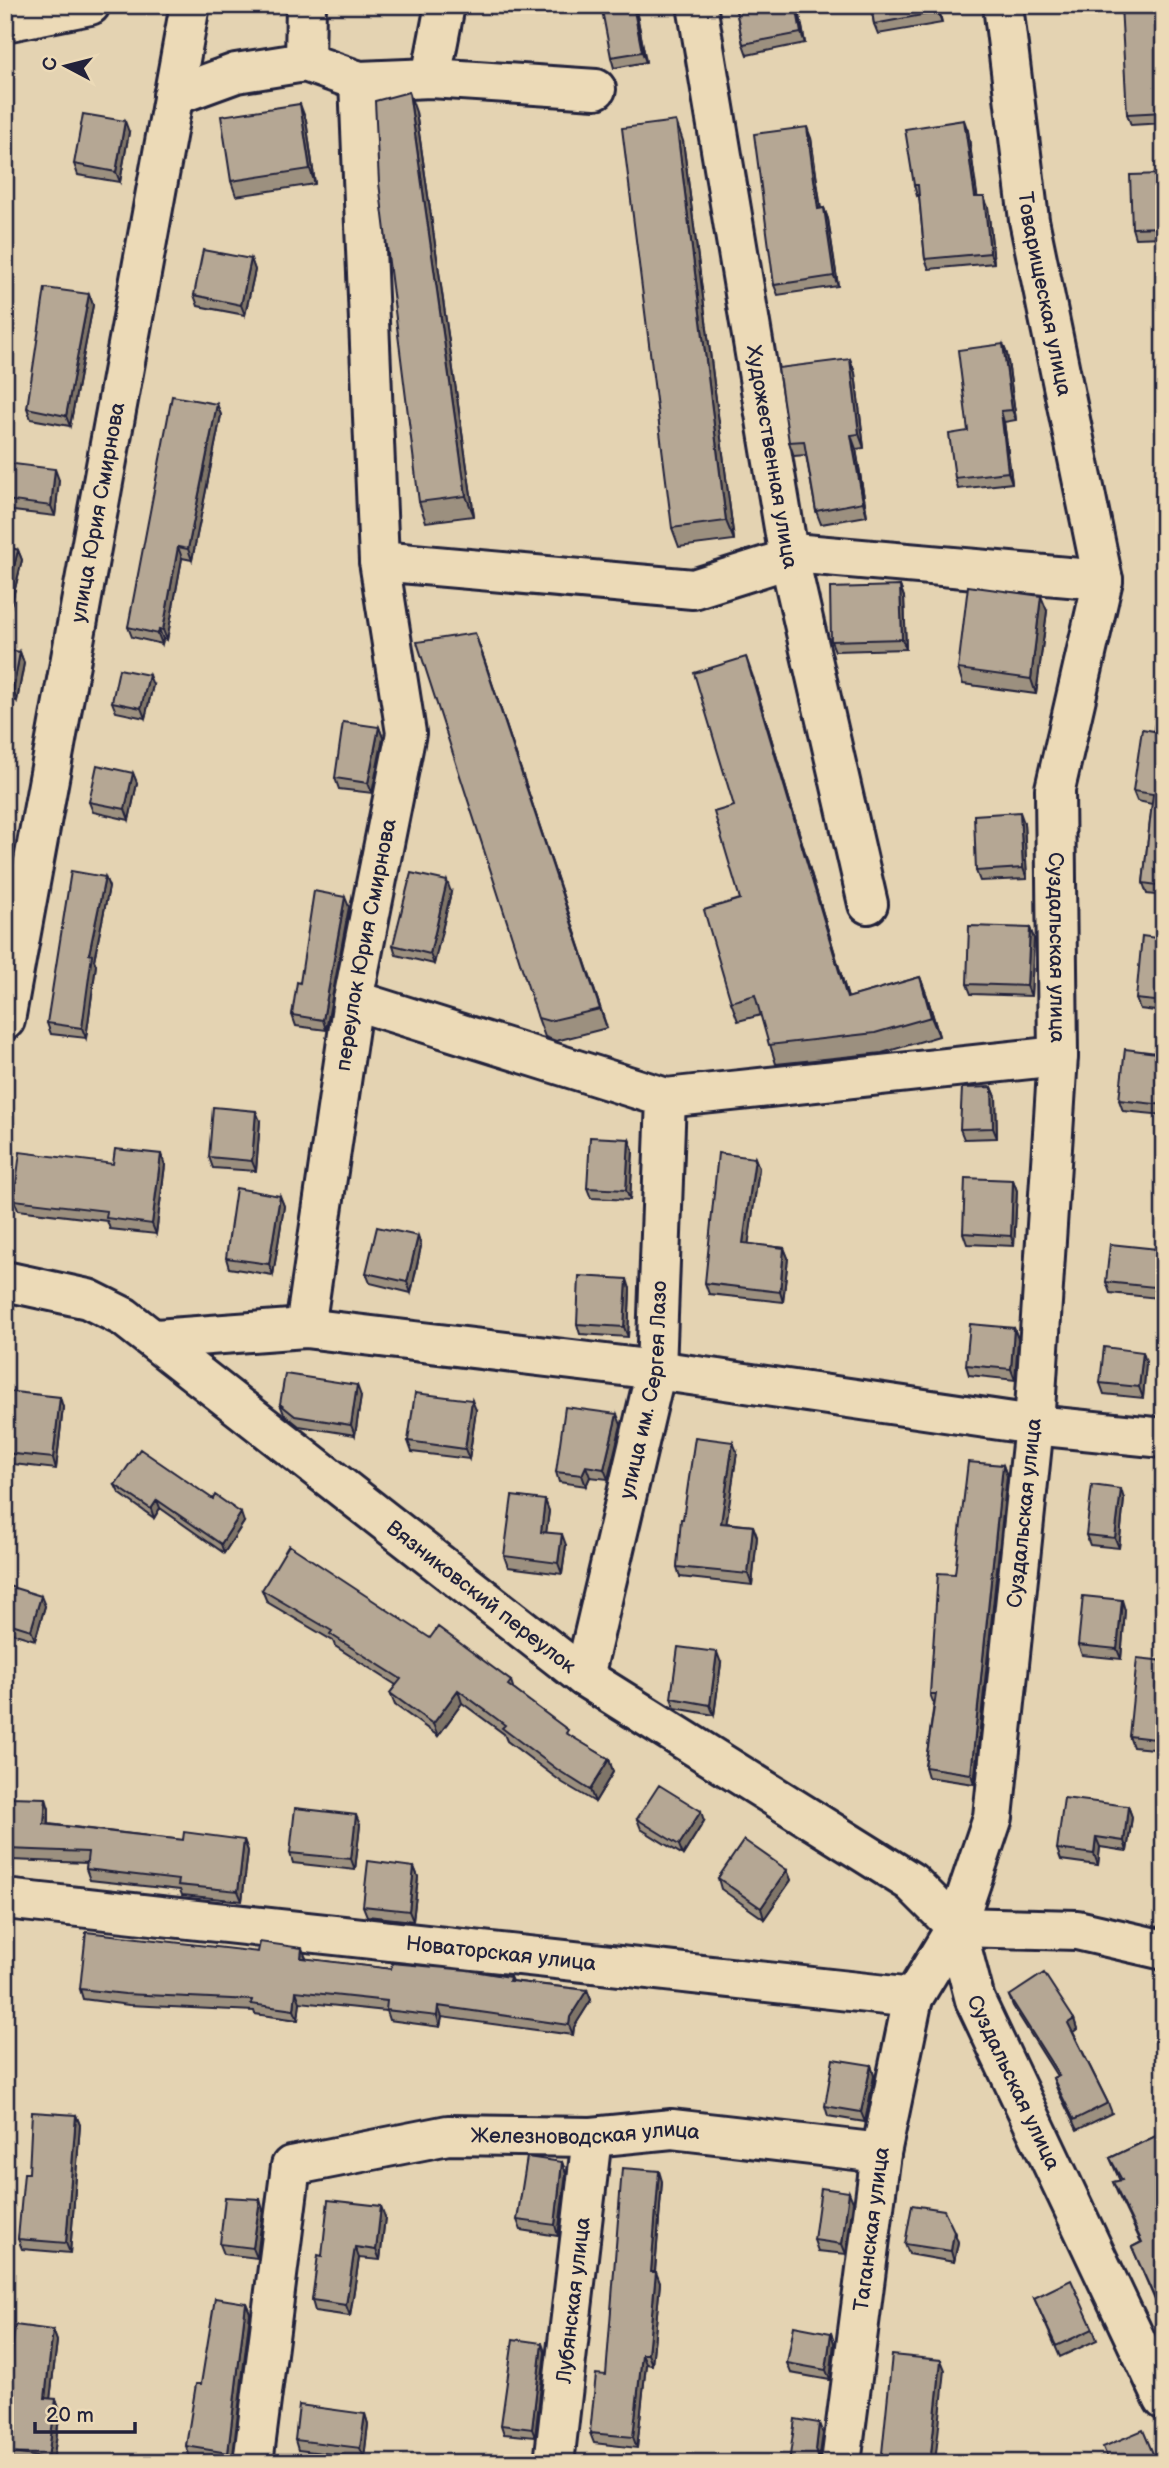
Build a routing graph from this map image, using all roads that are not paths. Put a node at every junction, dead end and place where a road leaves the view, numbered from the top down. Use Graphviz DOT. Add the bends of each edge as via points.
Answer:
graph roads {
  1 [pos="90,5"];
  2 [pos="190,5"];
  3 [pos="306,5"];
  4 [pos="445,5"];
  5 [pos="697,5"];
  6 [pos="1003,5"];
  7 [pos="5,22"];
  8 [pos="305,62"];
  9 [pos="431,78"];
  10 [pos="359,81"];
  11 [pos="596,89"];
  12 [pos="173,96"];
  13 [pos="789,558"];
  14 [pos="379,561"];
  15 [pos="1103,580"];
  16 [pos="868,904"];
  17 [pos="353,1000"];
  18 [pos="5,1020"];
  19 [pos="1058,1056"];
  20 [pos="666,1098"];
  21 [pos="5,1281"];
  22 [pos="305,1328"];
  23 [pos="156,1339"];
  24 [pos="656,1370"];
  25 [pos="1034,1425"];
  26 [pos="1164,1438"];
  27 [pos="584,1677"];
  28 [pos="5,1899"];
  29 [pos="956,1927"];
  30 [pos="1164,1950"];
  31 [pos="913,1998"];
  32 [pos="592,2137"];
  33 [pos="881,2153"];
  34 [pos="1164,2400"];
  35 [pos="253,2463"];
  36 [pos="554,2463"];
  37 [pos="841,2463"];
  1 -- 7 [label="street"];
  2 -- 12 [label="street, улица Юрия Смирнова"];
  3 -- 8 [label="street"];
  4 -- 9 [label="street"];
  5 -- 13 [label="street, Художественная улица"];
  6 -- 15 [label="street, Товарищеская улица" via="1029,220"];
  8 -- 10 [label="street"];
  8 -- 12 [label="street" via="236,73"];
  9 -- 10 [label="street"];
  9 -- 11 [label="street"];
  10 -- 14 [label="street, переулок Юрия Смирнова"];
  12 -- 18 [label="street, улица Юрия Смирнова"];
  13 -- 14 [label="street" via="693,589"];
  13 -- 15 [label="street" via="804,554"];
  13 -- 16 [label="street, Художественная улица"];
  14 -- 17 [label="street, переулок Юрия Смирнова" via="406,733"];
  15 -- 19 [label="street, Суздальская улица" via="1055,789"];
  17 -- 20 [label="street"];
  17 -- 22 [label="street, переулок Юрия Смирнова"];
  19 -- 20 [label="street"];
  19 -- 25 [label="street, Суздальская улица"];
  20 -- 24 [label="street, улица им. Сергея Лазо"];
  21 -- 23 [label="street, Вязниковский переулок" via="88,1299"];
  22 -- 23 [label="street"];
  22 -- 24 [label="street"];
  23 -- 27 [label="street, Вязниковский переулок"];
  24 -- 25 [label="street"];
  24 -- 27 [label="street, улица им. Сергея Лазо"];
  25 -- 26 [label="street"];
  25 -- 29 [label="street, Суздальская улица" via="993,1817"];
  27 -- 29 [label="street, Вязниковский переулок" via="911,1882"];
  28 -- 31 [label="street, Новаторская улица"];
  29 -- 30 [label="street" via="1077,1930"];
  29 -- 31 [label="street"];
  29 -- 34 [label="street, Суздальская улица" via="975,2000"];
  31 -- 33 [label="street, Таганская улица"];
  32 -- 33 [label="street, Железноводская улица" via="672,2129"];
  32 -- 35 [label="street, Железноводская улица" via="448,2135 290,2166"];
  32 -- 36 [label="street, Лубянская улица"];
  33 -- 37 [label="street, Таганская улица"];
}
